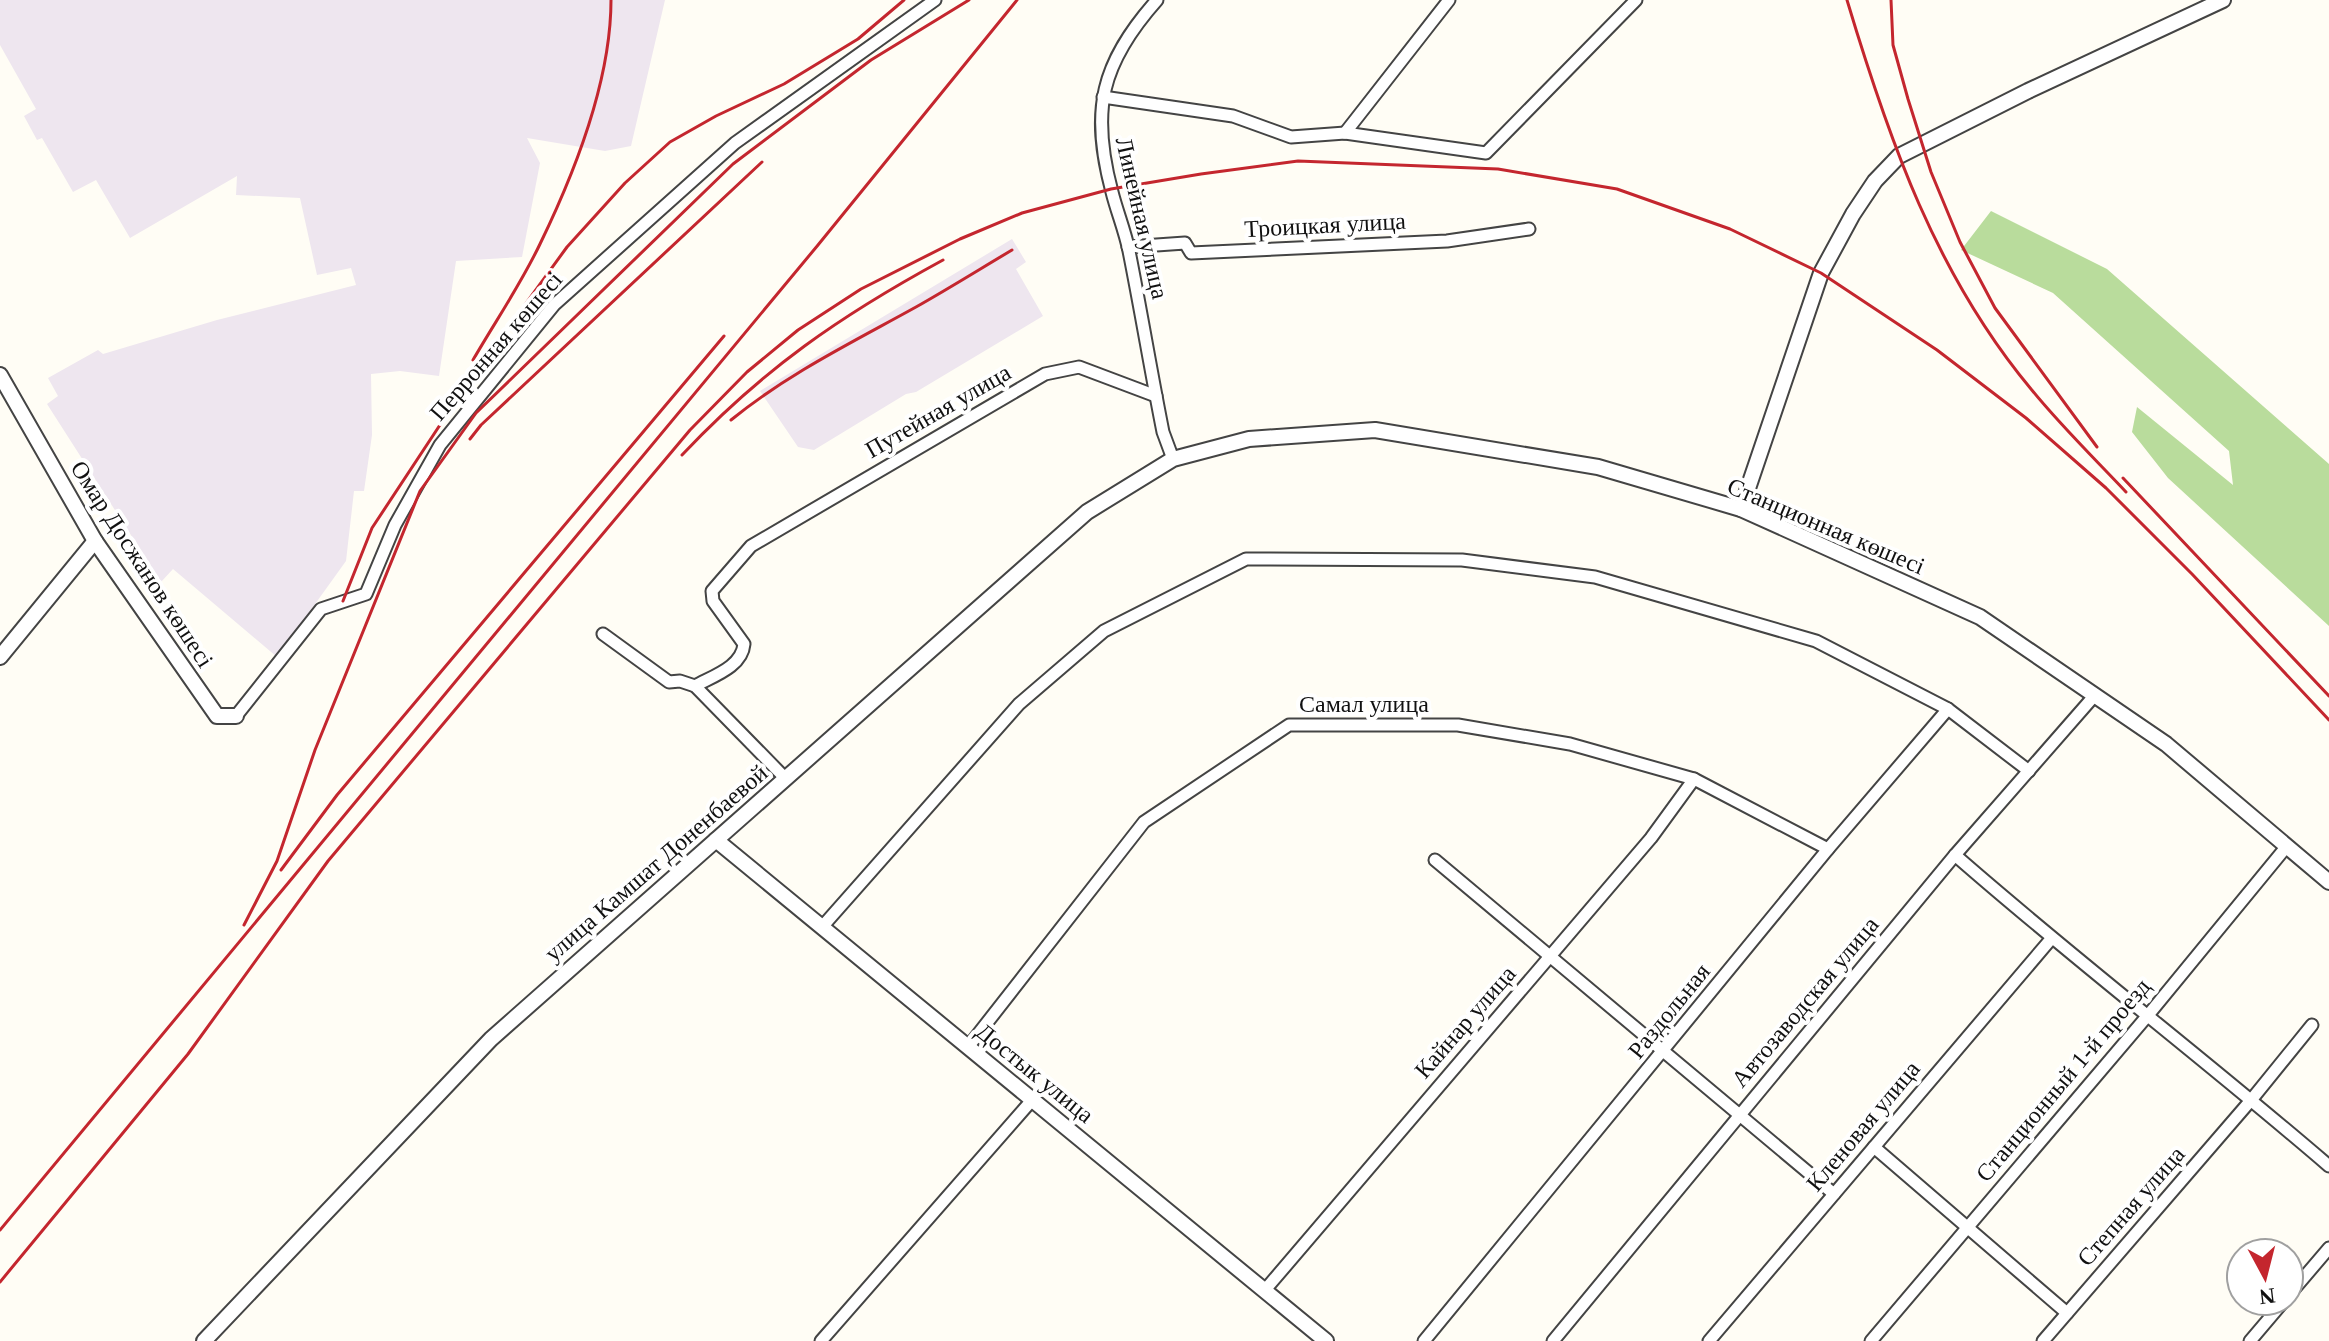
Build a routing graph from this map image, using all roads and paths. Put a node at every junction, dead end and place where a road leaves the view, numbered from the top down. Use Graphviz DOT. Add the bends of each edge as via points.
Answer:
graph roads {
  1 [pos="935,0"];
  2 [pos="1157,0"];
  3 [pos="1449,0"];
  4 [pos="1636,0"];
  5 [pos="2223,0"];
  6 [pos="1103,97"];
  7 [pos="1345,133"];
  8 [pos="1529,229"];
  9 [pos="1128,247"];
  10 [pos="0,375"];
  11 [pos="1156,396"];
  12 [pos="1173,459"];
  13 [pos="1741,509"];
  14 [pos="95,541"];
  15 [pos="603,634"];
  16 [pos="0,657"];
  17 [pos="695,686"];
  18 [pos="2095,695"];
  19 [pos="1948,709"];
  20 [pos="236,716"];
  21 [pos="2029,771"];
  22 [pos="785,778"];
  23 [pos="1694,779"];
  24 [pos="716,840"];
  25 [pos="2287,846"];
  26 [pos="1828,849"];
  27 [pos="1955,855"];
  28 [pos="1435,860"];
  29 [pos="2329,882"];
  30 [pos="822,927"];
  31 [pos="2051,939"];
  32 [pos="1550,956"];
  33 [pos="2149,1014"];
  34 [pos="2312,1025"];
  35 [pos="968,1047"];
  36 [pos="1664,1051"];
  37 [pos="1033,1099"];
  38 [pos="2252,1099"];
  39 [pos="1740,1115"];
  40 [pos="1874,1147"];
  41 [pos="2329,1166"];
  42 [pos="1834,1194"];
  43 [pos="1968,1228"];
  44 [pos="2329,1248"];
  45 [pos="2305,1276"];
  46 [pos="1265,1290"];
  47 [pos="2067,1313"];
  48 [pos="2270,1317"];
  49 [pos="204,1341"];
  50 [pos="821,1341"];
  51 [pos="1326,1341"];
  52 [pos="1424,1341"];
  53 [pos="1553,1341"];
  54 [pos="1709,1341"];
  55 [pos="1871,1341"];
  56 [pos="2043,1341"];
  57 [pos="2250,1341"];
  1 -- 20 [label="street, Перронная көшесі" via="735,143 554,305 440,445 395,525 366,594 321,609"];
  2 -- 6 [label="street, Линейная улица" via="1132,29"];
  3 -- 7 [label="street"];
  4 -- 7 [label="street" via="1486,153"];
  5 -- 13 [label="street" via="1899,156 1875,181 1821,273"];
  6 -- 7 [label="street" via="1233,116 1291,137"];
  6 -- 9 [label="street, Линейная улица" via="1100,134"];
  8 -- 9 [label="street, Троицкая улица" via="1447,241 1191,253 1185,243"];
  9 -- 11 [label="street, Линейная улица"];
  10 -- 14 [label="street, Омар Досжанов көшесі"];
  11 -- 12 [label="street, Линейная улица"];
  11 -- 17 [label="street, Путейная улица" via="1079,367 1045,374 751,546 712,591 713,601 744,644 743,652 735,664"];
  12 -- 13 [label="street, Станционная көшесі" via="1249,439 1375,430 1598,467"];
  12 -- 22 [label="street, улица Камшат Доненбаевой" via="1087,512"];
  13 -- 18 [label="street, Станционная көшесі" via="1980,617"];
  14 -- 16 [label="street"];
  14 -- 20 [label="street, Омар Досжанов көшесі" via="217,716"];
  15 -- 17 [label="street" via="669,682"];
  17 -- 22 [label="street"];
  18 -- 21 [label="street, Автозаводская улица"];
  18 -- 25 [label="street, Станционная көшесі" via="2166,744"];
  19 -- 21 [label="street"];
  19 -- 26 [label="street, Раздольная"];
  19 -- 30 [label="street" via="1816,641 1595,577 1462,560 1246,559 1104,631 1019,704"];
  21 -- 27 [label="street, Автозаводская улица"];
  22 -- 24 [label="street, улица Камшат Доненбаевой"];
  23 -- 26 [label="street, Самал улица"];
  23 -- 32 [label="street, Кайнар улица"];
  23 -- 35 [label="street, Самал улица" via="1570,744 1458,725 1289,725 1144,822"];
  24 -- 30 [label="street, Достык улица"];
  24 -- 49 [label="street, улица Камшат Доненбаевой" via="491,1039"];
  25 -- 29 [label="street, Станционная көшесі"];
  25 -- 33 [label="street, Станционный 1-й проезд"];
  26 -- 36 [label="street, Раздольная"];
  27 -- 31 [label="street"];
  27 -- 39 [label="street, Автозаводская улица"];
  28 -- 32 [label="street"];
  30 -- 35 [label="street, Достык улица"];
  31 -- 33 [label="street"];
  31 -- 40 [label="street, Кленовая улица"];
  32 -- 36 [label="street"];
  32 -- 46 [label="street, Кайнар улица"];
  33 -- 38 [label="street"];
  33 -- 43 [label="street, Станционный 1-й проезд"];
  34 -- 38 [label="street, Степная улица"];
  35 -- 37 [label="street, Достык улица"];
  36 -- 39 [label="street"];
  36 -- 52 [label="street, Раздольная"];
  37 -- 46 [label="street, Достык улица"];
  37 -- 50 [label="street"];
  38 -- 41 [label="street"];
  38 -- 47 [label="street, Степная улица"];
  39 -- 42 [label="street"];
  39 -- 53 [label="street, Автозаводская улица"];
  40 -- 42 [label="street, Кленовая улица"];
  40 -- 43 [label="street"];
  42 -- 54 [label="street, Кленовая улица"];
  43 -- 47 [label="street"];
  43 -- 55 [label="street, Станционный 1-й проезд"];
  44 -- 45 [label="street"];
  46 -- 51 [label="street, Достык улица"];
  47 -- 56 [label="street, Степная улица"];
  48 -- 57 [label="street"];
}
